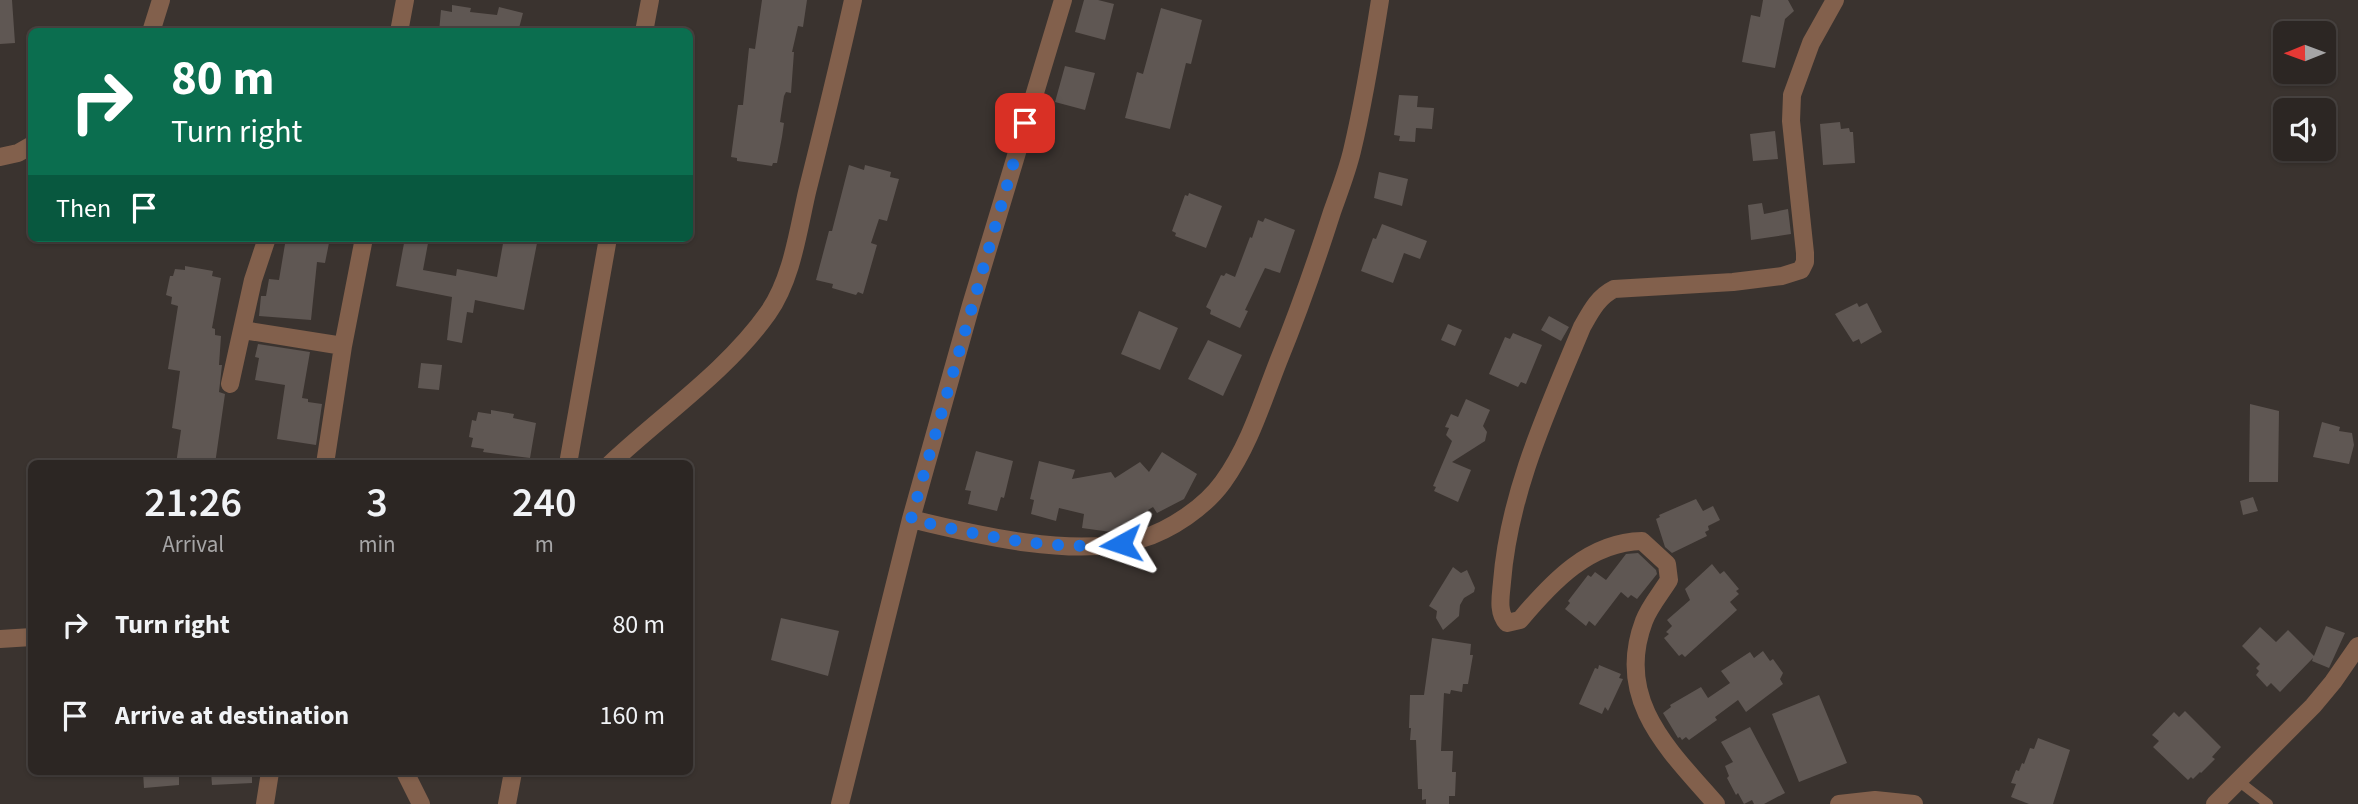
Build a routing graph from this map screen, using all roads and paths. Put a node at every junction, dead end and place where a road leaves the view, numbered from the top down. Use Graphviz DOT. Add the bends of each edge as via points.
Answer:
graph roads {
  1 [pos="161,0"];
  2 [pos="405,0"];
  3 [pos="650,0"];
  4 [pos="853,0"];
  5 [pos="1063,0"];
  6 [pos="1380,0"];
  7 [pos="1835,0"];
  8 [pos="152,28"];
  9 [pos="400,28"];
  10 [pos="645,28"];
  11 [pos="28,147"];
  12 [pos="0,157"];
  13 [pos="266,242"];
  14 [pos="364,242"];
  15 [pos="607,242"];
  16 [pos="243,330"];
  17 [pos="343,346"];
  18 [pos="230,384"];
  19 [pos="326,460"];
  20 [pos="569,460"];
  21 [pos="614,460"];
  22 [pos="911,519"];
  23 [pos="28,637"];
  24 [pos="0,639"];
  25 [pos="2358,646"];
  26 [pos="270,775"];
  27 [pos="406,775"];
  28 [pos="512,775"];
  29 [pos="2237,780"];
  30 [pos="265,804"];
  31 [pos="421,804"];
  32 [pos="507,804"];
  33 [pos="840,804"];
  34 [pos="1716,804"];
  35 [pos="1839,804"];
  36 [pos="1914,804"];
  37 [pos="2214,804"];
  38 [pos="2268,804"];
  1 -- 8 [label="street"];
  2 -- 9 [label="street"];
  3 -- 10 [label="street"];
  4 -- 21 [label="street" via="781,288 752,333"];
  5 -- 22 [label="street"];
  6 -- 22 [label="street" via="1351,154 1325,234 1246,444 1222,484 1168,528 1142,539 1092,547 1049,545"];
  7 -- 34 [label="street" via="1811,43 1792,95 1805,253 1801,270 1733,282 1614,289 1605,294 1577,339 1518,490 1508,528 1500,601 1507,622 1520,620 1572,568 1622,541 1642,541 1667,564 1669,580 1644,619 1637,643 1638,691 1657,734"];
  11 -- 12 [label="street"];
  13 -- 16 [label="street"];
  14 -- 17 [label="street"];
  15 -- 20 [label="street"];
  16 -- 17 [label="street"];
  16 -- 18 [label="street"];
  17 -- 19 [label="street"];
  22 -- 33 [label="street"];
  23 -- 24 [label="street"];
  25 -- 29 [label="street" via="2313,706"];
  26 -- 30 [label="street"];
  27 -- 31 [label="street"];
  28 -- 32 [label="street"];
  29 -- 37 [label="street"];
  29 -- 38 [label="lane"];
  35 -- 36 [label="street" via="1875,800"];
}
